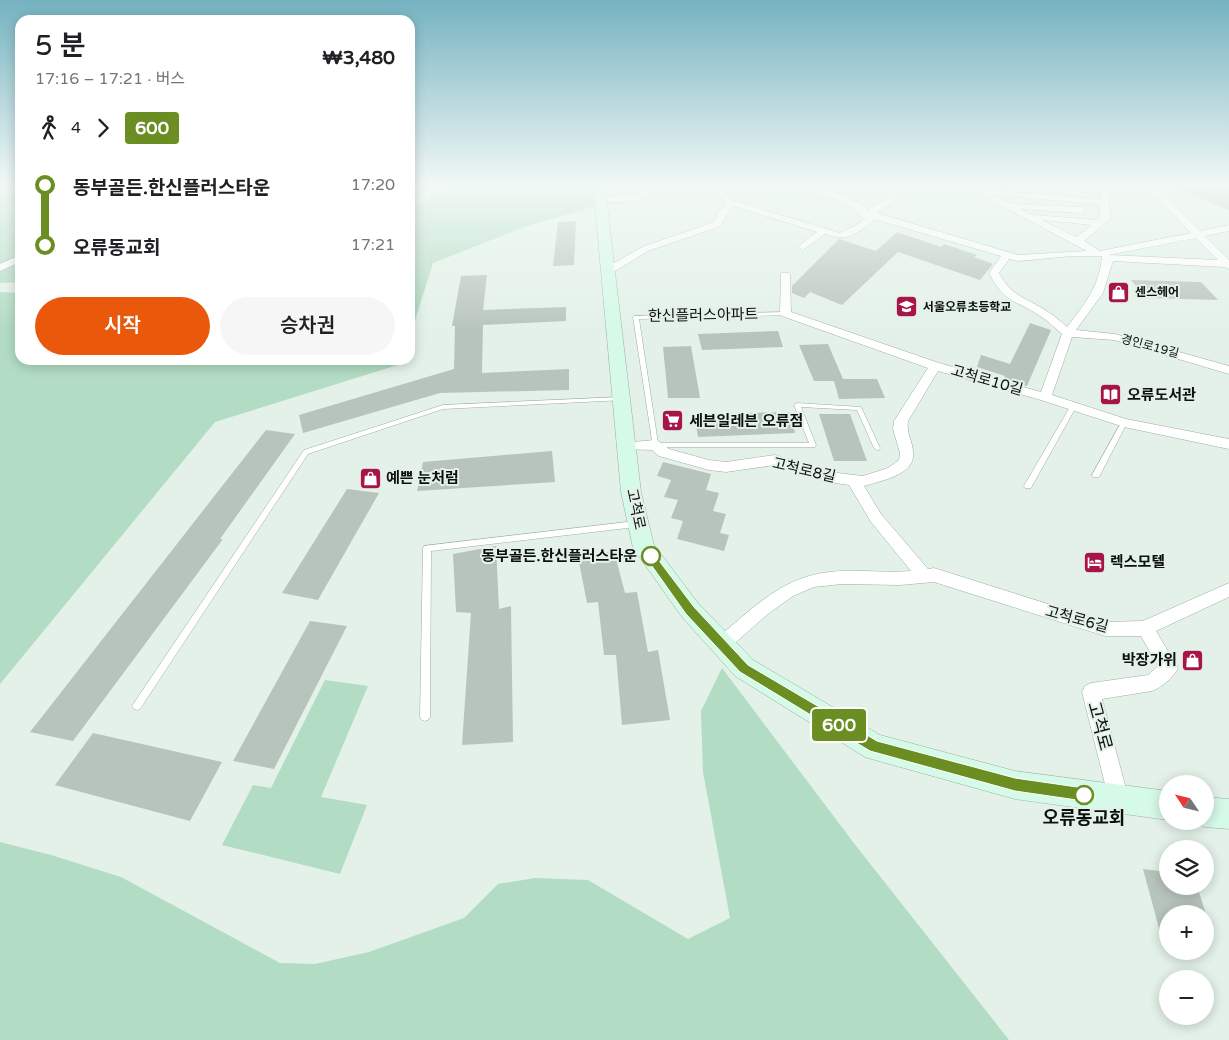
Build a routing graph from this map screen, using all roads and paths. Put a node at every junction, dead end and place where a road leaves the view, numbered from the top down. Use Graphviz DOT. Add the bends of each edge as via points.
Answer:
graph roads {
  1 [pos="1197,234"];
  2 [pos="605,235"];
  3 [pos="687,235"];
  4 [pos="819,235"];
  5 [pos="934,235"];
  6 [pos="1062,235"];
  7 [pos="1086,235"];
  8 [pos="1195,235"];
  9 [pos="1073,240"];
  10 [pos="803,247"];
  11 [pos="1007,255"];
  12 [pos="1102,256"];
  13 [pos="15,260"];
  14 [pos="1228,264"];
  15 [pos="0,268"];
  16 [pos="608,271"];
  17 [pos="785,274"];
  18 [pos="786,314"];
  19 [pos="1068,333"];
  20 [pos="935,366"];
  21 [pos="1229,370"];
  22 [pos="1045,396"];
  23 [pos="622,399"];
  24 [pos="1073,407"];
  25 [pos="1124,422"];
  26 [pos="1229,444"];
  27 [pos="655,445"];
  28 [pos="626,446"];
  29 [pos="877,448"];
  30 [pos="1096,475"];
  31 [pos="854,480"];
  32 [pos="1028,486"];
  33 [pos="638,523"];
  34 [pos="923,575"];
  35 [pos="1229,590"];
  36 [pos="1145,628"];
  37 [pos="722,644"];
  38 [pos="137,706"];
  39 [pos="425,718"];
  40 [pos="1119,800"];
  41 [pos="1159,805"];
  42 [pos="1214,813"];
  43 [pos="1229,814"];
  1 -- 14 [label="street"];
  2 -- 16 [label="main road, 고척로"];
  3 -- 16 [label="street" via="644,249"];
  4 -- 10 [label="street"];
  5 -- 11 [label="street"];
  6 -- 9 [label="street"];
  7 -- 9 [label="street"];
  8 -- 12 [label="street"];
  9 -- 12 [label="street"];
  11 -- 12 [label="street" via="1018,258 1072,253"];
  11 -- 19 [label="street" via="994,273 1002,288"];
  12 -- 14 [label="street"];
  12 -- 19 [label="street" via="1108,262 1098,292"];
  13 -- 15 [label="street"];
  16 -- 23 [label="main road, 고척로"];
  17 -- 18 [label="street"];
  18 -- 20 [label="street, 고척로10길"];
  18 -- 27 [label="lane, 한신플러스아파트" via="636,317"];
  19 -- 21 [label="street, 경인로19길" via="1115,337"];
  19 -- 22 [label="street"];
  20 -- 22 [label="street, 고척로10길"];
  20 -- 31 [label="street, 고척로8길" via="901,421 907,453 905,462 893,472 863,481"];
  22 -- 24 [label="street, 고척로10길"];
  23 -- 28 [label="main road, 고척로"];
  23 -- 38 [label="lane" via="444,407 306,452"];
  24 -- 25 [label="street, 고척로10길"];
  24 -- 32 [label="lane"];
  25 -- 26 [label="street, 고척로10길"];
  25 -- 30 [label="lane"];
  27 -- 28 [label="street, 고척로8길"];
  27 -- 29 [label="lane" via="813,445 797,405 859,408"];
  27 -- 31 [label="street, 고척로8길" via="664,452 709,465 726,467 774,460 829,478"];
  28 -- 33 [label="main road, 고척로"];
  31 -- 34 [label="street" via="864,502"];
  33 -- 37 [label="main road, 고척로" via="644,548 690,610"];
  33 -- 39 [label="lane" via="427,548"];
  34 -- 36 [label="street, 고척로6길" via="934,575 1105,629"];
  34 -- 37 [label="street, 고척로6길" via="822,579 788,590"];
  35 -- 36 [label="street, 고척로6길"];
  36 -- 40 [label="street, 고척로" via="1169,668 1152,683 1091,692"];
  37 -- 40 [label="main road, 고척로" via="744,668 875,747 1015,785"];
  40 -- 41 [label="main road, 고척로"];
  42 -- 43 [label="main road"];
}
